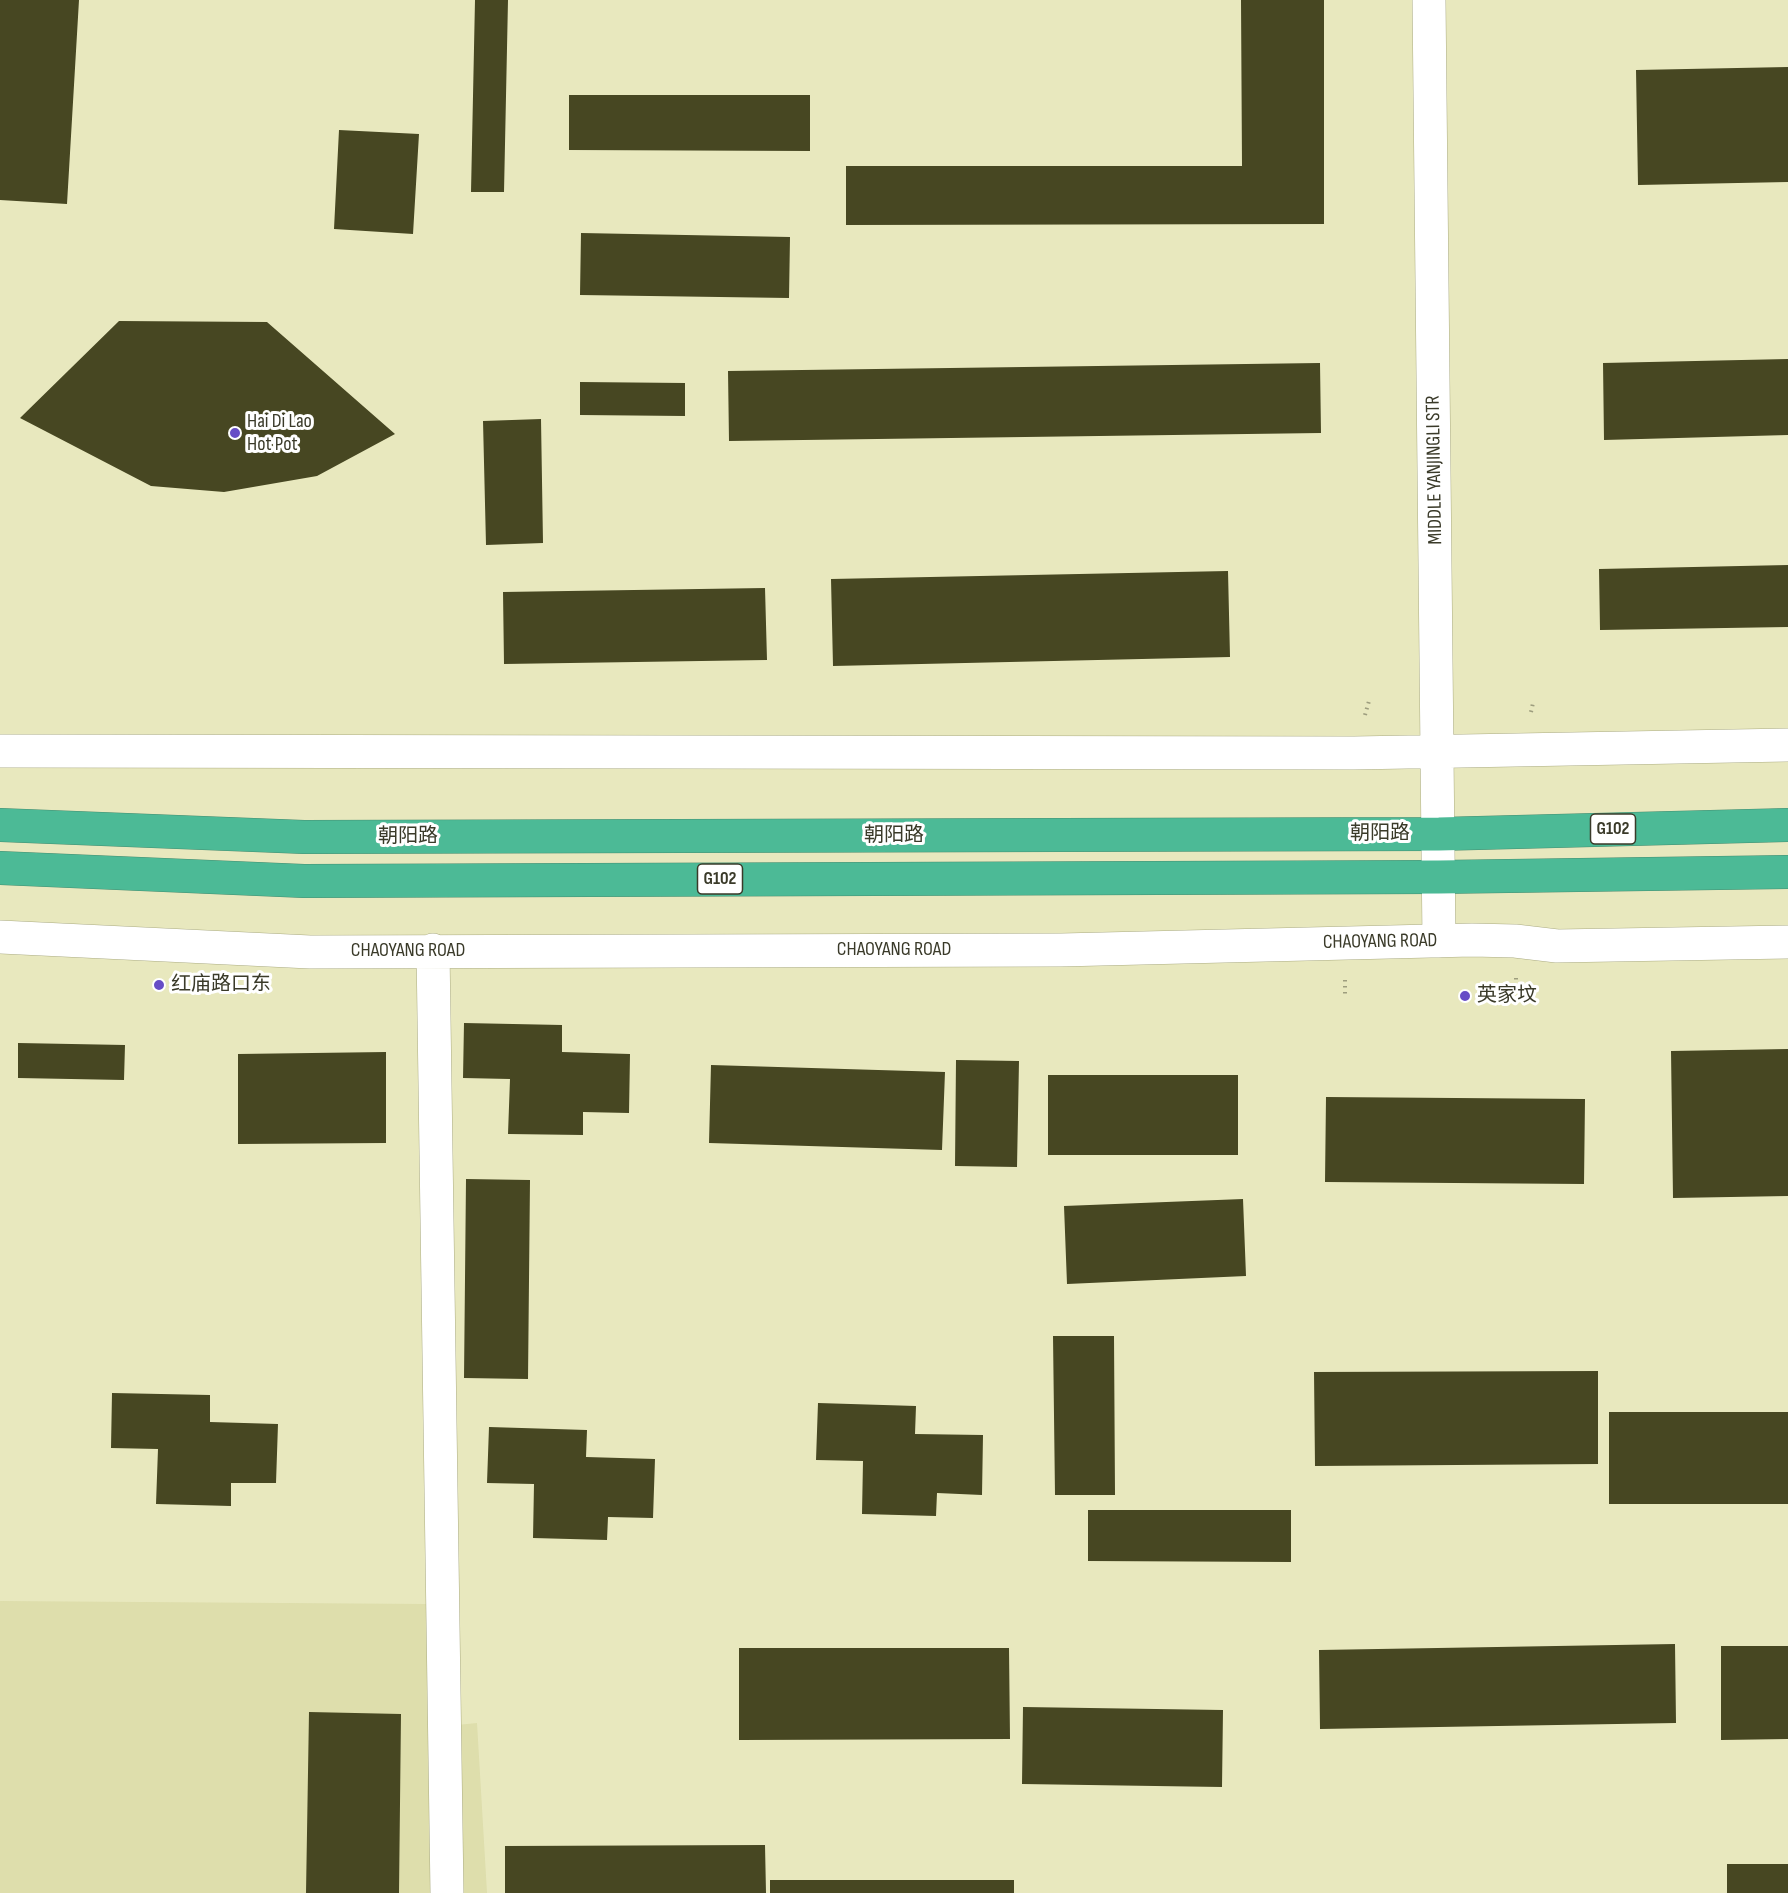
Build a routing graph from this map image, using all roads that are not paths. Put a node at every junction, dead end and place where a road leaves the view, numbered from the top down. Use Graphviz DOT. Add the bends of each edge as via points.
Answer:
graph roads {
  1 [pos="1430,0"];
  2 [pos="1788,745"];
  3 [pos="0,751"];
  4 [pos="1439,753"];
  5 [pos="0,825"];
  6 [pos="1788,825"];
  7 [pos="1439,834"];
  8 [pos="0,868"];
  9 [pos="1788,872"];
  10 [pos="1439,877"];
  11 [pos="0,937"];
  12 [pos="1439,941"];
  13 [pos="1788,942"];
  14 [pos="433,950"];
  15 [pos="447,1893"];
  1 -- 4 [label="street, MIDDLE YANJINGLI STR"];
  2 -- 4 [label="street"];
  3 -- 4 [label="street"];
  4 -- 7 [label="street, MIDDLE YANJINGLI STR"];
  5 -- 7 [label="highway, 朝阳路 / G102" via="304,837"];
  6 -- 7 [label="highway, 朝阳路 / G102"];
  7 -- 10 [label="street, MIDDLE YANJINGLI STR"];
  8 -- 10 [label="highway, G102" via="304,881"];
  9 -- 10 [label="highway, G102"];
  10 -- 12 [label="street, MIDDLE YANJINGLI STR"];
  11 -- 14 [label="street, CHAOYANG ROAD" via="310,952"];
  12 -- 13 [label="street, CHAOYANG ROAD" via="1515,941 1557,946"];
  12 -- 14 [label="street, CHAOYANG ROAD" via="1061,950"];
  14 -- 15 [label="street"];
}
